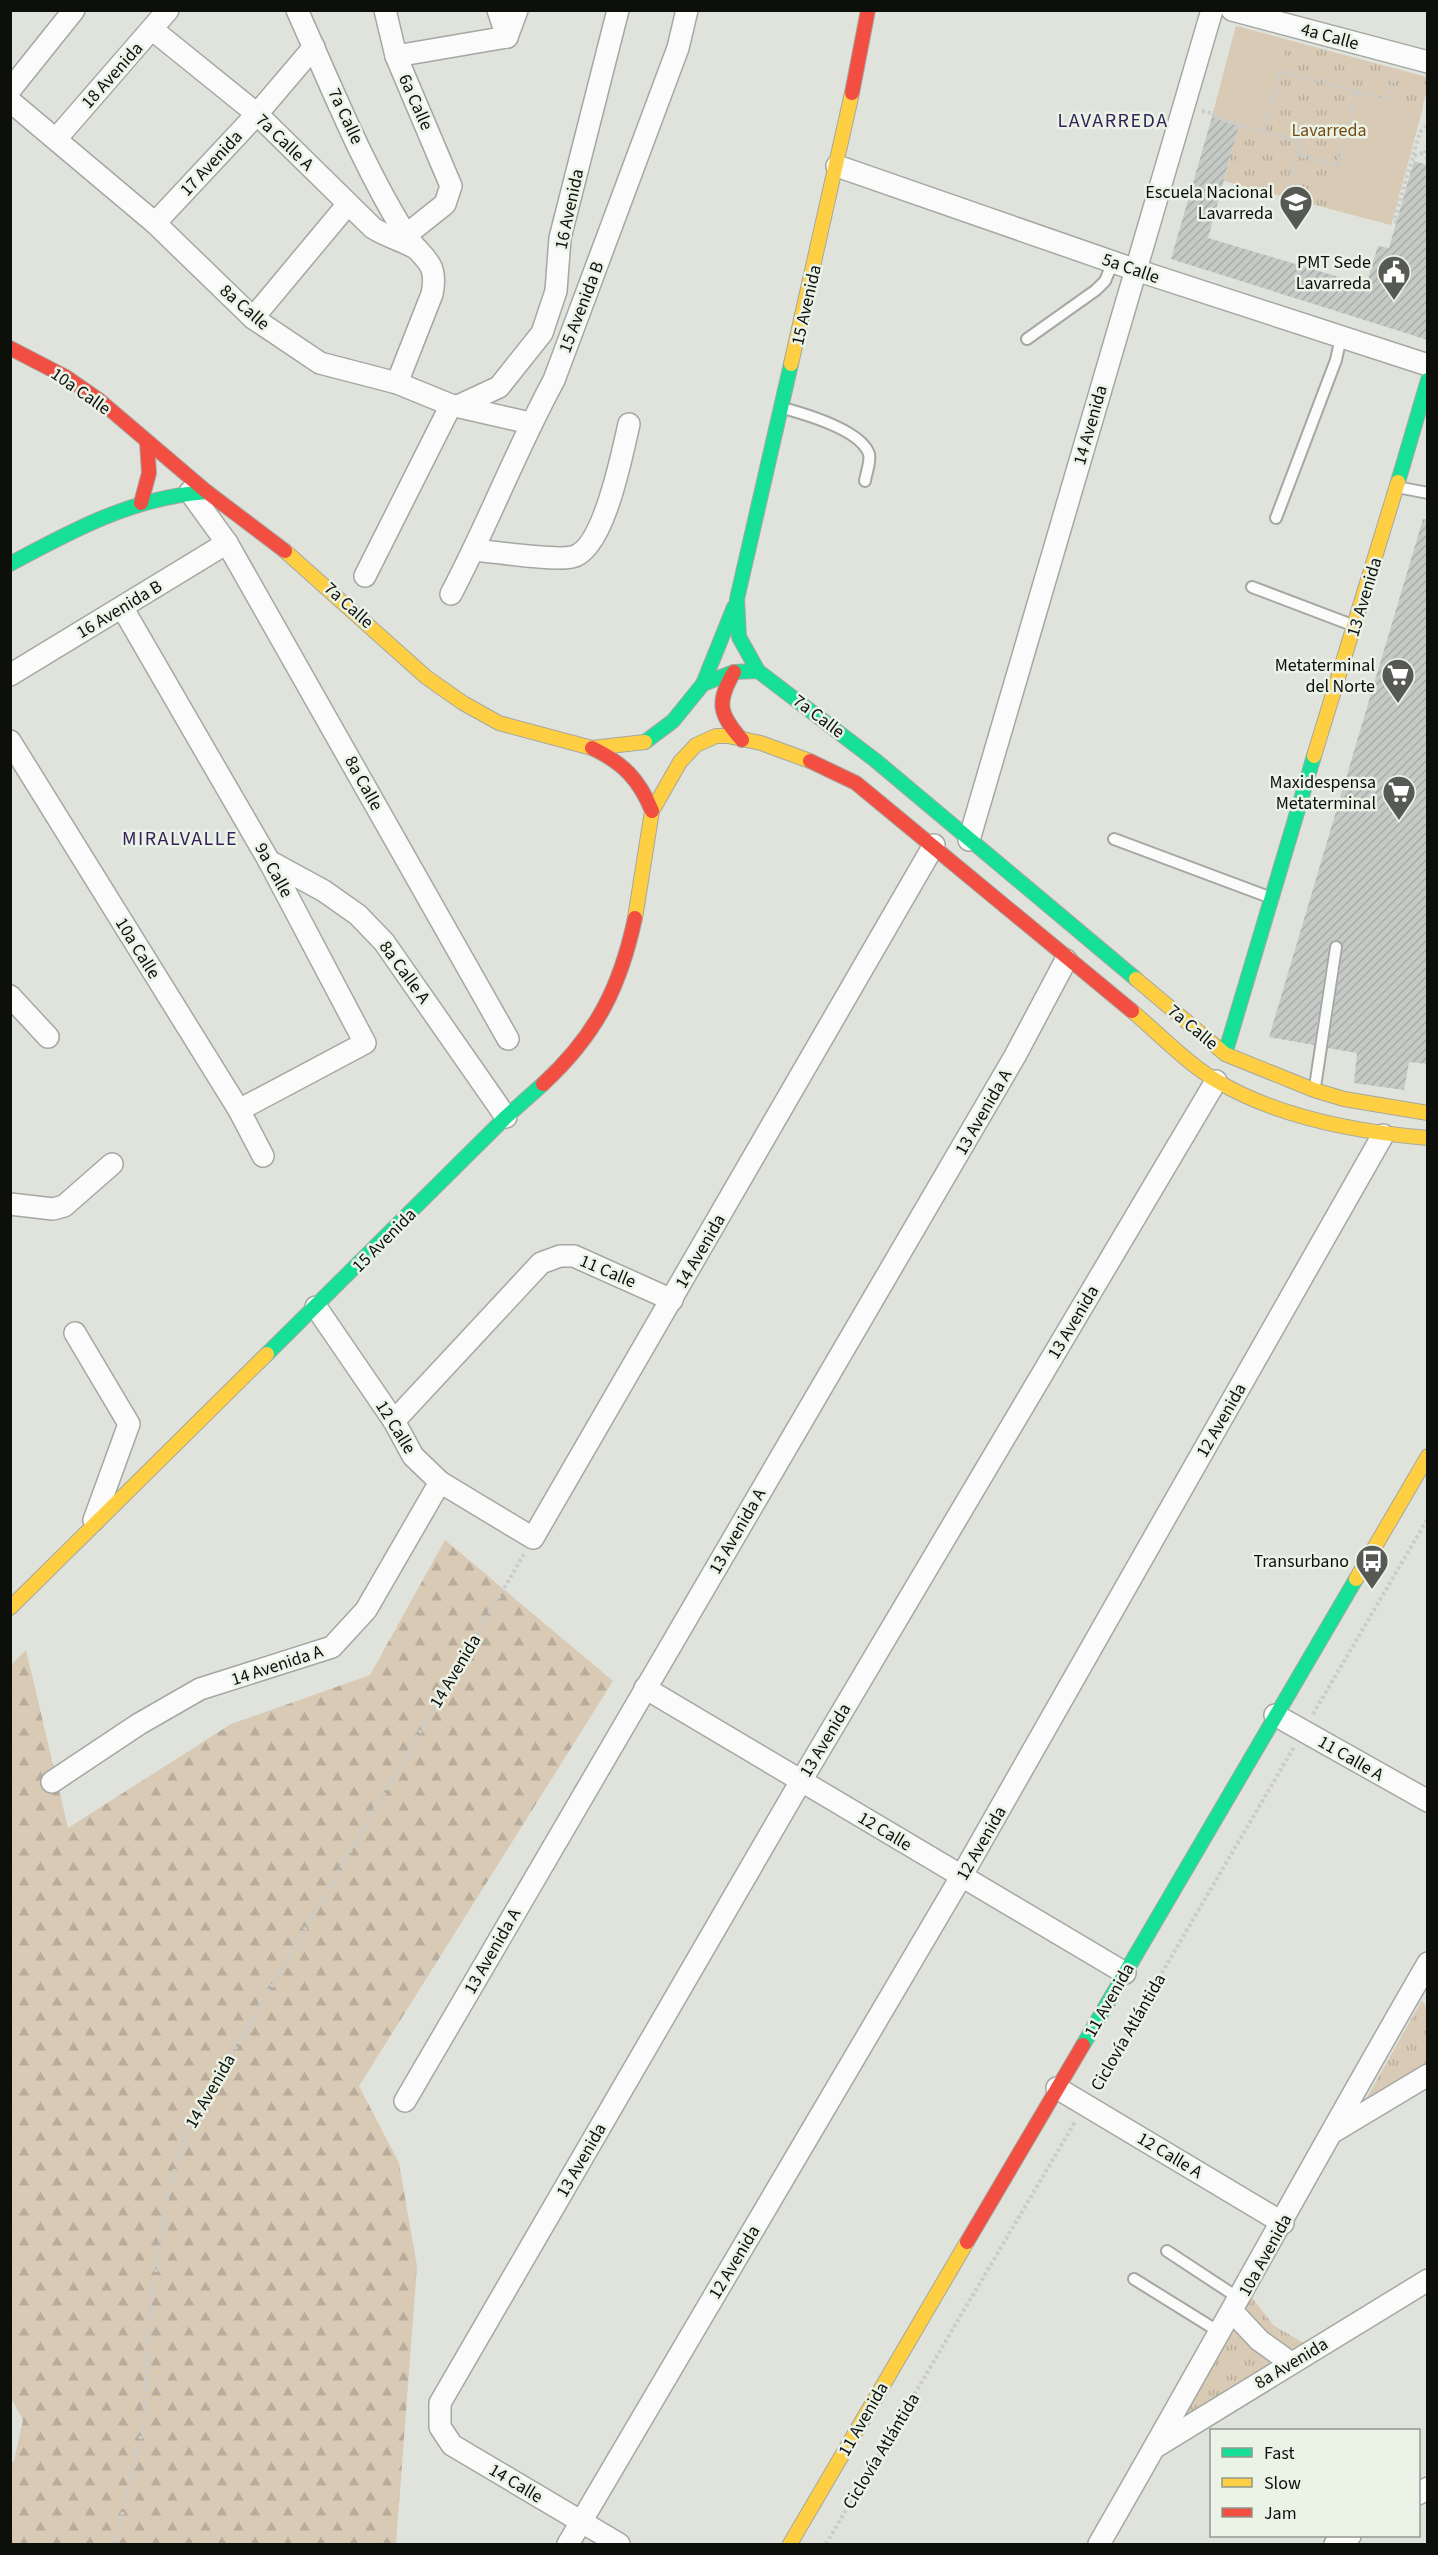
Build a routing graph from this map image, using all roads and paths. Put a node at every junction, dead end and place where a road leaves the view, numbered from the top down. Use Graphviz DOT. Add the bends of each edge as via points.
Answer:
graph roads {
  1 [pos="74,10"];
  2 [pos="168,10"];
  3 [pos="297,10"];
  4 [pos="385,10"];
  5 [pos="498,10"];
  6 [pos="517,10"];
  7 [pos="618,10"];
  8 [pos="687,10"];
  9 [pos="868,10"];
  10 [pos="1212,10"];
  11 [pos="1232,10"];
  12 [pos="153,30"];
  13 [pos="507,37"];
  14 [pos="314,47"];
  15 [pos="396,56"];
  16 [pos="1428,62"];
  17 [pos="1405,78"];
  18 [pos="10,90"];
  19 [pos="1356,91"];
  20 [pos="10,101"];
  21 [pos="1202,111"];
  22 [pos="257,114"];
  23 [pos="1428,124"];
  24 [pos="1264,132"];
  25 [pos="56,139"];
  26 [pos="1428,146"];
  27 [pos="1425,152"];
  28 [pos="1297,154"];
  29 [pos="1413,156"];
  30 [pos="1428,161"];
  31 [pos="837,166"];
  32 [pos="1285,197"];
  33 [pos="348,204"];
  34 [pos="1396,222"];
  35 [pos="155,223"];
  36 [pos="412,242"];
  37 [pos="1113,262"];
  38 [pos="1136,270"];
  39 [pos="253,318"];
  40 [pos="1341,337"];
  41 [pos="1028,339"];
  42 [pos="10,348"];
  43 [pos="1428,365"];
  44 [pos="1428,380"];
  45 [pos="397,383"];
  46 [pos="455,405"];
  47 [pos="783,408"];
  48 [pos="530,423"];
  49 [pos="629,424"];
  50 [pos="147,442"];
  51 [pos="865,481"];
  52 [pos="1397,487"];
  53 [pos="198,492"];
  54 [pos="1428,493"];
  55 [pos="141,503"];
  56 [pos="1276,518"];
  57 [pos="222,536"];
  58 [pos="474,550"];
  59 [pos="10,564"];
  60 [pos="365,576"];
  61 [pos="1252,587"];
  62 [pos="451,594"];
  63 [pos="737,599"];
  64 [pos="122,607"];
  65 [pos="1355,627"];
  66 [pos="758,671"];
  67 [pos="734,672"];
  68 [pos="10,675"];
  69 [pos="703,684"];
  70 [pos="742,740"];
  71 [pos="10,741"];
  72 [pos="592,748"];
  73 [pos="652,811"];
  74 [pos="1114,839"];
  75 [pos="969,840"];
  76 [pos="934,845"];
  77 [pos="269,861"];
  78 [pos="1270,897"];
  79 [pos="1336,947"];
  80 [pos="1066,960"];
  81 [pos="10,996"];
  82 [pos="48,1036"];
  83 [pos="508,1039"];
  84 [pos="1225,1054"];
  85 [pos="1216,1081"];
  86 [pos="1314,1090"];
  87 [pos="239,1110"];
  88 [pos="1428,1113"];
  89 [pos="506,1117"];
  90 [pos="1383,1135"];
  91 [pos="1428,1138"];
  92 [pos="263,1156"];
  93 [pos="112,1164"];
  94 [pos="10,1204"];
  95 [pos="672,1299"];
  96 [pos="316,1307"];
  97 [pos="75,1333"];
  98 [pos="394,1421"];
  99 [pos="1428,1456"];
  100 [pos="440,1482"];
  101 [pos="1428,1518"];
  102 [pos="90,1532"];
  103 [pos="533,1538"];
  104 [pos="10,1608"];
  105 [pos="645,1688"];
  106 [pos="1275,1715"];
  107 [pos="1303,1731"];
  108 [pos="801,1781"];
  109 [pos="52,1782"];
  110 [pos="1428,1801"];
  111 [pos="962,1877"];
  112 [pos="1125,1972"];
  113 [pos="1424,1978"];
  114 [pos="1428,2075"];
  115 [pos="1057,2088"];
  116 [pos="405,2101"];
  117 [pos="1085,2105"];
  118 [pos="1330,2134"];
  119 [pos="1283,2223"];
  120 [pos="1167,2251"];
  121 [pos="1134,2279"];
  122 [pos="1428,2280"];
  123 [pos="1236,2306"];
  124 [pos="1221,2332"];
  125 [pos="1291,2363"];
  126 [pos="440,2403"];
  127 [pos="1155,2446"];
  128 [pos="581,2521"];
  129 [pos="115,2544"];
  130 [pos="568,2544"];
  131 [pos="619,2544"];
  132 [pos="790,2544"];
  133 [pos="826,2544"];
  134 [pos="1099,2544"];
  1 -- 18 [label="street"];
  2 -- 12 [label="street, 18 Avenida"];
  3 -- 14 [label="street, 7a Calle"];
  4 -- 15 [label="street, 6a Calle"];
  5 -- 13 [label="street"];
  6 -- 13 [label="street"];
  7 -- 46 [label="street, 16 Avenida" via="560,238 556,291 543,333 499,387"];
  8 -- 48 [label="street, 15 Avenida B" via="678,48 554,380"];
  9 -- 31 [label="main road, 15 Avenida"];
  10 -- 38 [label="street, 14 Avenida"];
  11 -- 16 [label="street, 4a Calle"];
  12 -- 22 [label="street, 7a Calle A"];
  12 -- 25 [label="street, 18 Avenida"];
  13 -- 15 [label="street"];
  14 -- 22 [label="street, 17 Avenida"];
  14 -- 36 [label="street, 7a Calle" via="375,177"];
  15 -- 36 [label="street, 6a Calle" via="449,178 450,192 445,204"];
  17 -- 19 [label="path" via="1393,75 1388,99"];
  19 -- 24 [label="path" via="1280,71"];
  19 -- 28 [label="path" via="1338,165"];
  20 -- 25 [label="street, 8a Calle"];
  21 -- 24 [label="path"];
  22 -- 33 [label="street, 7a Calle A"];
  22 -- 35 [label="street, 17 Avenida"];
  23 -- 29 [label="path" via="1420,132"];
  24 -- 28 [label="path" via="1300,142"];
  25 -- 35 [label="street, 8a Calle"];
  26 -- 27 [label="path"];
  27 -- 29 [label="path"];
  27 -- 30 [label="path"];
  28 -- 32 [label="path"];
  29 -- 34 [label="path"];
  31 -- 37 [label="street, 5a Calle"];
  31 -- 47 [label="main road, 15 Avenida"];
  33 -- 36 [label="street, 7a Calle A" via="387,237"];
  33 -- 39 [label="street"];
  35 -- 39 [label="street, 8a Calle"];
  36 -- 45 [label="street" via="432,264 435,279"];
  37 -- 38 [label="street, 5a Calle"];
  37 -- 41 [label="lane" via="1105,281 1096,290"];
  38 -- 40 [label="street, 5a Calle"];
  38 -- 75 [label="street, 14 Avenida"];
  39 -- 45 [label="street, 8a Calle" via="320,363"];
  40 -- 43 [label="street, 5a Calle"];
  40 -- 56 [label="lane" via="1336,360"];
  42 -- 50 [label="main road, 10a Calle" via="91,394"];
  44 -- 52 [label="main road, 13 Avenida"];
  45 -- 46 [label="street, 8a Calle"];
  46 -- 48 [label="street, 8a Calle"];
  46 -- 60 [label="street"];
  47 -- 51 [label="lane" via="842,430 859,441 870,458"];
  47 -- 63 [label="main road, 15 Avenida"];
  48 -- 58 [label="street, 15 Avenida B"];
  49 -- 58 [label="street" via="614,486 595,535 584,551 565,558"];
  50 -- 53 [label="main road, 10a Calle"];
  50 -- 55 [label="main road" via="149,473"];
  52 -- 54 [label="lane"];
  52 -- 65 [label="main road, 13 Avenida"];
  53 -- 55 [label="main road" via="175,493"];
  53 -- 57 [label="street, 8a Calle"];
  53 -- 72 [label="main road, 7a Calle" via="305,566 426,677 463,703 499,723"];
  55 -- 59 [label="main road" via="73,530"];
  57 -- 64 [label="street, 16 Avenida B"];
  57 -- 83 [label="street, 8a Calle"];
  58 -- 62 [label="street, 15 Avenida B"];
  61 -- 65 [label="lane"];
  63 -- 66 [label="main road, 15 Avenida" via="735,628"];
  63 -- 69 [label="main road, 15 Avenida"];
  64 -- 68 [label="street, 16 Avenida B"];
  64 -- 77 [label="street, 9a Calle"];
  65 -- 78 [label="main road, 13 Avenida"];
  66 -- 67 [label="main road, 7a Calle"];
  66 -- 75 [label="main road, 7a Calle" via="840,731"];
  67 -- 69 [label="main road, 7a Calle"];
  67 -- 70 [label="main road" via="722,690 720,707"];
  69 -- 72 [label="main road, 7a Calle" via="673,721 644,743"];
  70 -- 73 [label="main road, 7a Calle" via="726,736 708,739 692,748 679,761"];
  70 -- 76 [label="main road, 7a Calle" via="787,751 856,783"];
  71 -- 87 [label="street, 10a Calle"];
  72 -- 73 [label="main road" via="620,760 641,782"];
  73 -- 89 [label="main road, 15 Avenida" via="645,861 614,989 594,1028 565,1065"];
  74 -- 78 [label="lane"];
  75 -- 84 [label="main road, 7a Calle"];
  76 -- 80 [label="main road, 7a Calle"];
  76 -- 95 [label="street, 14 Avenida"];
  77 -- 87 [label="street, 9a Calle" via="365,1044"];
  77 -- 89 [label="street, 8a Calle A" via="324,891 358,915 384,942"];
  78 -- 84 [label="main road, 13 Avenida"];
  79 -- 86 [label="lane"];
  80 -- 85 [label="main road, 7a Calle"];
  80 -- 105 [label="street, 13 Avenida A" via="1015,1056"];
  81 -- 82 [label="street"];
  84 -- 86 [label="main road, 7a Calle"];
  85 -- 90 [label="main road, 7a Calle" via="1293,1115"];
  85 -- 108 [label="street, 13 Avenida"];
  86 -- 88 [label="main road, 7a Calle"];
  87 -- 92 [label="street, 10a Calle"];
  89 -- 96 [label="main road, 15 Avenida"];
  90 -- 91 [label="main road, 7a Calle"];
  90 -- 111 [label="street, 12 Avenida"];
  93 -- 94 [label="street" via="64,1206 53,1209"];
  95 -- 98 [label="street, 11 Calle" via="574,1256 541,1263"];
  95 -- 103 [label="street, 14 Avenida"];
  96 -- 98 [label="street, 12 Calle"];
  96 -- 102 [label="main road, 15 Avenida"];
  97 -- 102 [label="street" via="129,1424"];
  98 -- 100 [label="street, 12 Calle" via="412,1456"];
  99 -- 106 [label="main road, 11 Avenida"];
  100 -- 103 [label="street, 12 Calle"];
  100 -- 109 [label="street, 14 Avenida A" via="366,1610 332,1647 200,1689"];
  101 -- 107 [label="path, Ciclovía Atlántida"];
  102 -- 104 [label="main road, 15 Avenida"];
  103 -- 129 [label="path, 14 Avenida" via="184,2136 165,2207 150,2312 144,2423"];
  105 -- 108 [label="street, 12 Calle"];
  105 -- 116 [label="street, 13 Avenida A"];
  106 -- 107 [label="street, 11 Calle A"];
  106 -- 112 [label="main road, 11 Avenida"];
  107 -- 110 [label="street, 11 Calle A"];
  107 -- 117 [label="path, Ciclovía Atlántida"];
  108 -- 111 [label="street, 12 Calle"];
  108 -- 126 [label="street, 13 Avenida"];
  111 -- 112 [label="street, 12 Calle"];
  111 -- 128 [label="street, 12 Avenida"];
  112 -- 115 [label="main road, 11 Avenida"];
  113 -- 118 [label="street, 10a Avenida"];
  114 -- 118 [label="street"];
  115 -- 117 [label="street, 12 Calle A"];
  115 -- 132 [label="main road, 11 Avenida"];
  117 -- 119 [label="street, 12 Calle A"];
  117 -- 133 [label="path, Ciclovía Atlántida"];
  118 -- 119 [label="street, 10a Avenida"];
  119 -- 123 [label="street, 10a Avenida"];
  120 -- 123 [label="lane"];
  121 -- 124 [label="lane"];
  122 -- 125 [label="street, 8a Avenida"];
  123 -- 124 [label="street, 10a Avenida"];
  123 -- 125 [label="street" via="1259,2340"];
  124 -- 127 [label="street, 10a Avenida"];
  125 -- 127 [label="street, 8a Avenida"];
  126 -- 128 [label="street, 14 Calle" via="440,2427 452,2445"];
  127 -- 134 [label="street, 10a Avenida"];
  128 -- 130 [label="street, 12 Avenida"];
  128 -- 131 [label="street, 14 Calle"];
}
